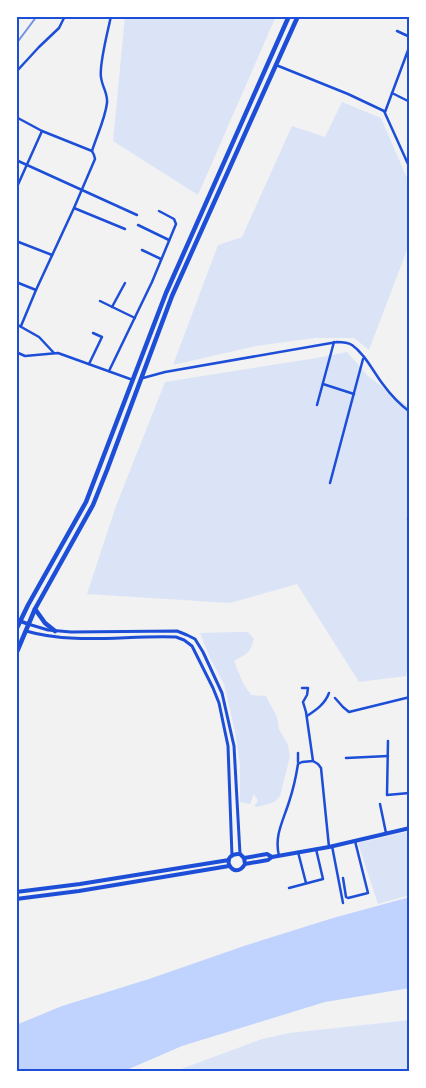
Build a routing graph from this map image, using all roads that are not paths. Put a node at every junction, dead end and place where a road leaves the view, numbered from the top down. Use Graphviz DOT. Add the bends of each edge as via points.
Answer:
graph roads {
  1 [pos="65,16"];
  2 [pos="110,16"];
  3 [pos="289,16"];
  4 [pos="298,16"];
  5 [pos="397,31"];
  6 [pos="410,37"];
  7 [pos="410,45"];
  8 [pos="276,66"];
  9 [pos="16,72"];
  10 [pos="392,93"];
  11 [pos="410,102"];
  12 [pos="385,112"];
  13 [pos="16,117"];
  14 [pos="42,131"];
  15 [pos="92,151"];
  16 [pos="16,160"];
  17 [pos="27,164"];
  18 [pos="408,164"];
  19 [pos="16,189"];
  20 [pos="81,191"];
  21 [pos="74,208"];
  22 [pos="159,211"];
  23 [pos="137,215"];
  24 [pos="138,225"];
  25 [pos="125,229"];
  26 [pos="169,240"];
  27 [pos="16,241"];
  28 [pos="142,250"];
  29 [pos="52,255"];
  30 [pos="161,259"];
  31 [pos="16,282"];
  32 [pos="125,283"];
  33 [pos="36,290"];
  34 [pos="100,301"];
  35 [pos="112,307"];
  36 [pos="135,318"];
  37 [pos="16,324"];
  38 [pos="21,326"];
  39 [pos="93,333"];
  40 [pos="334,342"];
  41 [pos="16,352"];
  42 [pos="55,353"];
  43 [pos="364,358"];
  44 [pos="89,364"];
  45 [pos="109,371"];
  46 [pos="141,379"];
  47 [pos="133,380"];
  48 [pos="323,384"];
  49 [pos="354,394"];
  50 [pos="317,405"];
  51 [pos="410,412"];
  52 [pos="330,483"];
  53 [pos="410,515"];
  54 [pos="408,519"];
  55 [pos="36,609"];
  56 [pos="18,621"];
  57 [pos="28,624"];
  58 [pos="17,628"];
  59 [pos="26,631"];
  60 [pos="55,631"];
  61 [pos="16,654"];
  62 [pos="302,688"];
  63 [pos="329,693"];
  64 [pos="410,697"];
  65 [pos="335,698"];
  66 [pos="307,716"];
  67 [pos="388,741"];
  68 [pos="298,753"];
  69 [pos="388,756"];
  70 [pos="346,758"];
  71 [pos="313,761"];
  72 [pos="298,764"];
  73 [pos="410,784"];
  74 [pos="409,793"];
  75 [pos="410,798"];
  76 [pos="380,804"];
  77 [pos="410,828"];
  78 [pos="386,833"];
  79 [pos="355,841"];
  80 [pos="330,847"];
  81 [pos="316,849"];
  82 [pos="298,852"];
  83 [pos="240,854"];
  84 [pos="232,856"];
  85 [pos="279,856"];
  86 [pos="272,857"];
  87 [pos="244,858"];
  88 [pos="229,860"];
  89 [pos="245,864"];
  90 [pos="229,866"];
  91 [pos="343,878"];
  92 [pos="306,883"];
  93 [pos="289,888"];
  94 [pos="16,892"];
  95 [pos="16,899"];
  96 [pos="342,903"];
  1 -- 9 [label="street" via="59,28"];
  2 -- 15 [label="street" via="100,77 106,106"];
  3 -- 47 [label="highway" via="166,293"];
  4 -- 8 [label="highway"];
  5 -- 6 [label="street"];
  7 -- 10 [label="street"];
  8 -- 12 [label="street"];
  8 -- 46 [label="highway" via="172,296"];
  10 -- 11 [label="street"];
  10 -- 12 [label="street"];
  12 -- 18 [label="street"];
  13 -- 14 [label="street"];
  14 -- 15 [label="street"];
  14 -- 17 [label="street"];
  15 -- 20 [label="street" via="94,159"];
  16 -- 17 [label="street"];
  17 -- 19 [label="street"];
  17 -- 20 [label="street"];
  20 -- 21 [label="street"];
  20 -- 23 [label="street"];
  21 -- 25 [label="street"];
  21 -- 29 [label="street"];
  22 -- 26 [label="street" via="176,222"];
  24 -- 26 [label="street"];
  26 -- 30 [label="street"];
  27 -- 29 [label="street"];
  28 -- 30 [label="street"];
  29 -- 33 [label="street"];
  30 -- 36 [label="street"];
  31 -- 33 [label="street"];
  32 -- 35 [label="street"];
  33 -- 38 [label="street"];
  34 -- 35 [label="street"];
  35 -- 36 [label="street"];
  36 -- 45 [label="street"];
  37 -- 38 [label="street"];
  38 -- 42 [label="street" via="39,337"];
  39 -- 44 [label="street" via="102,337"];
  40 -- 43 [label="street" via="346,342"];
  40 -- 46 [label="street"];
  40 -- 48 [label="street"];
  41 -- 42 [label="street" via="25,356"];
  42 -- 44 [label="street"];
  43 -- 49 [label="street"];
  43 -- 51 [label="street" via="397,401"];
  44 -- 45 [label="street"];
  45 -- 47 [label="street"];
  46 -- 55 [label="highway" via="93,505"];
  47 -- 56 [label="highway" via="86,502"];
  48 -- 49 [label="street"];
  48 -- 50 [label="street"];
  49 -- 52 [label="street"];
  53 -- 54 [label="street"];
  55 -- 57 [label="highway"];
  55 -- 60 [label="highway"];
  56 -- 57 [label="main road"];
  56 -- 58 [label="highway"];
  57 -- 59 [label="highway"];
  57 -- 60 [label="street"];
  58 -- 59 [label="main road"];
  59 -- 61 [label="highway"];
  59 -- 84 [label="street" via="48,637 71,638 176,637 191,644 216,695 228,746"];
  60 -- 83 [label="street" via="171,631 195,640 222,693 233,736"];
  62 -- 66 [label="street" via="308,688 303,702"];
  63 -- 66 [label="street" via="324,703"];
  64 -- 65 [label="street" via="348,712"];
  66 -- 71 [label="street"];
  67 -- 69 [label="street"];
  68 -- 72 [label="street"];
  69 -- 70 [label="street"];
  69 -- 74 [label="street" via="387,795"];
  71 -- 72 [label="street"];
  71 -- 80 [label="street" via="321,768"];
  72 -- 85 [label="street" via="278,834"];
  73 -- 74 [label="street"];
  74 -- 75 [label="street"];
  76 -- 78 [label="street"];
  77 -- 78 [label="main road"];
  78 -- 79 [label="main road"];
  79 -- 80 [label="main road"];
  79 -- 91 [label="street" via="368,893 346,897"];
  80 -- 81 [label="main road"];
  80 -- 96 [label="street"];
  81 -- 82 [label="main road"];
  81 -- 92 [label="street" via="323,879"];
  82 -- 85 [label="main road"];
  82 -- 92 [label="street"];
  83 -- 84 [label="main road"];
  83 -- 87 [label="main road"];
  84 -- 88 [label="main road"];
  85 -- 86 [label="main road"];
  86 -- 87 [label="main road" via="267,854"];
  86 -- 89 [label="main road"];
  87 -- 89 [label="main road"];
  88 -- 90 [label="main road"];
  88 -- 94 [label="main road"];
  89 -- 90 [label="main road" via="236,870"];
  90 -- 95 [label="main road"];
  92 -- 93 [label="street"];
}
